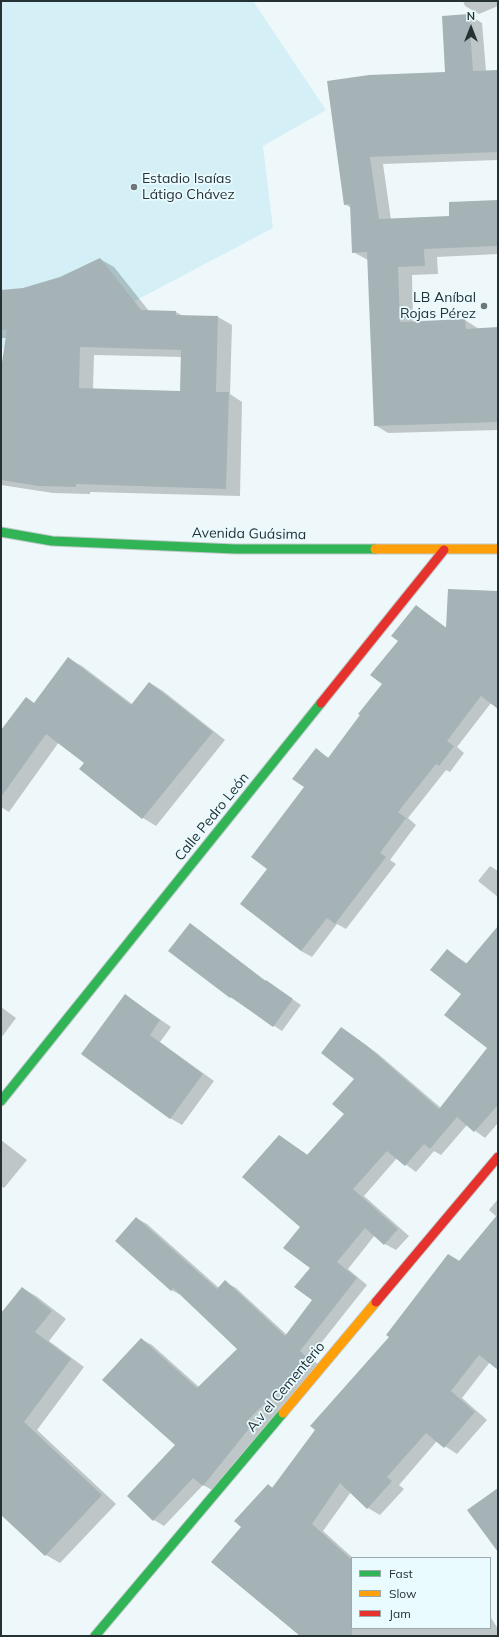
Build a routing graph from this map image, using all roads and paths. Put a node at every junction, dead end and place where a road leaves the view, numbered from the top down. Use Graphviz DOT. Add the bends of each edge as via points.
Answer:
graph roads {
  1 [pos="1,532"];
  2 [pos="498,549"];
  3 [pos="444,550"];
  4 [pos="1,1101"];
  5 [pos="498,1156"];
  6 [pos="96,1636"];
  1 -- 3 [label="street, Avenida Guásima" via="52,542 235,549"];
  2 -- 3 [label="street, Avenida Guásima"];
  3 -- 4 [label="street, Calle Pedro León"];
  5 -- 6 [label="street, A.v el Cementerio"];
}
